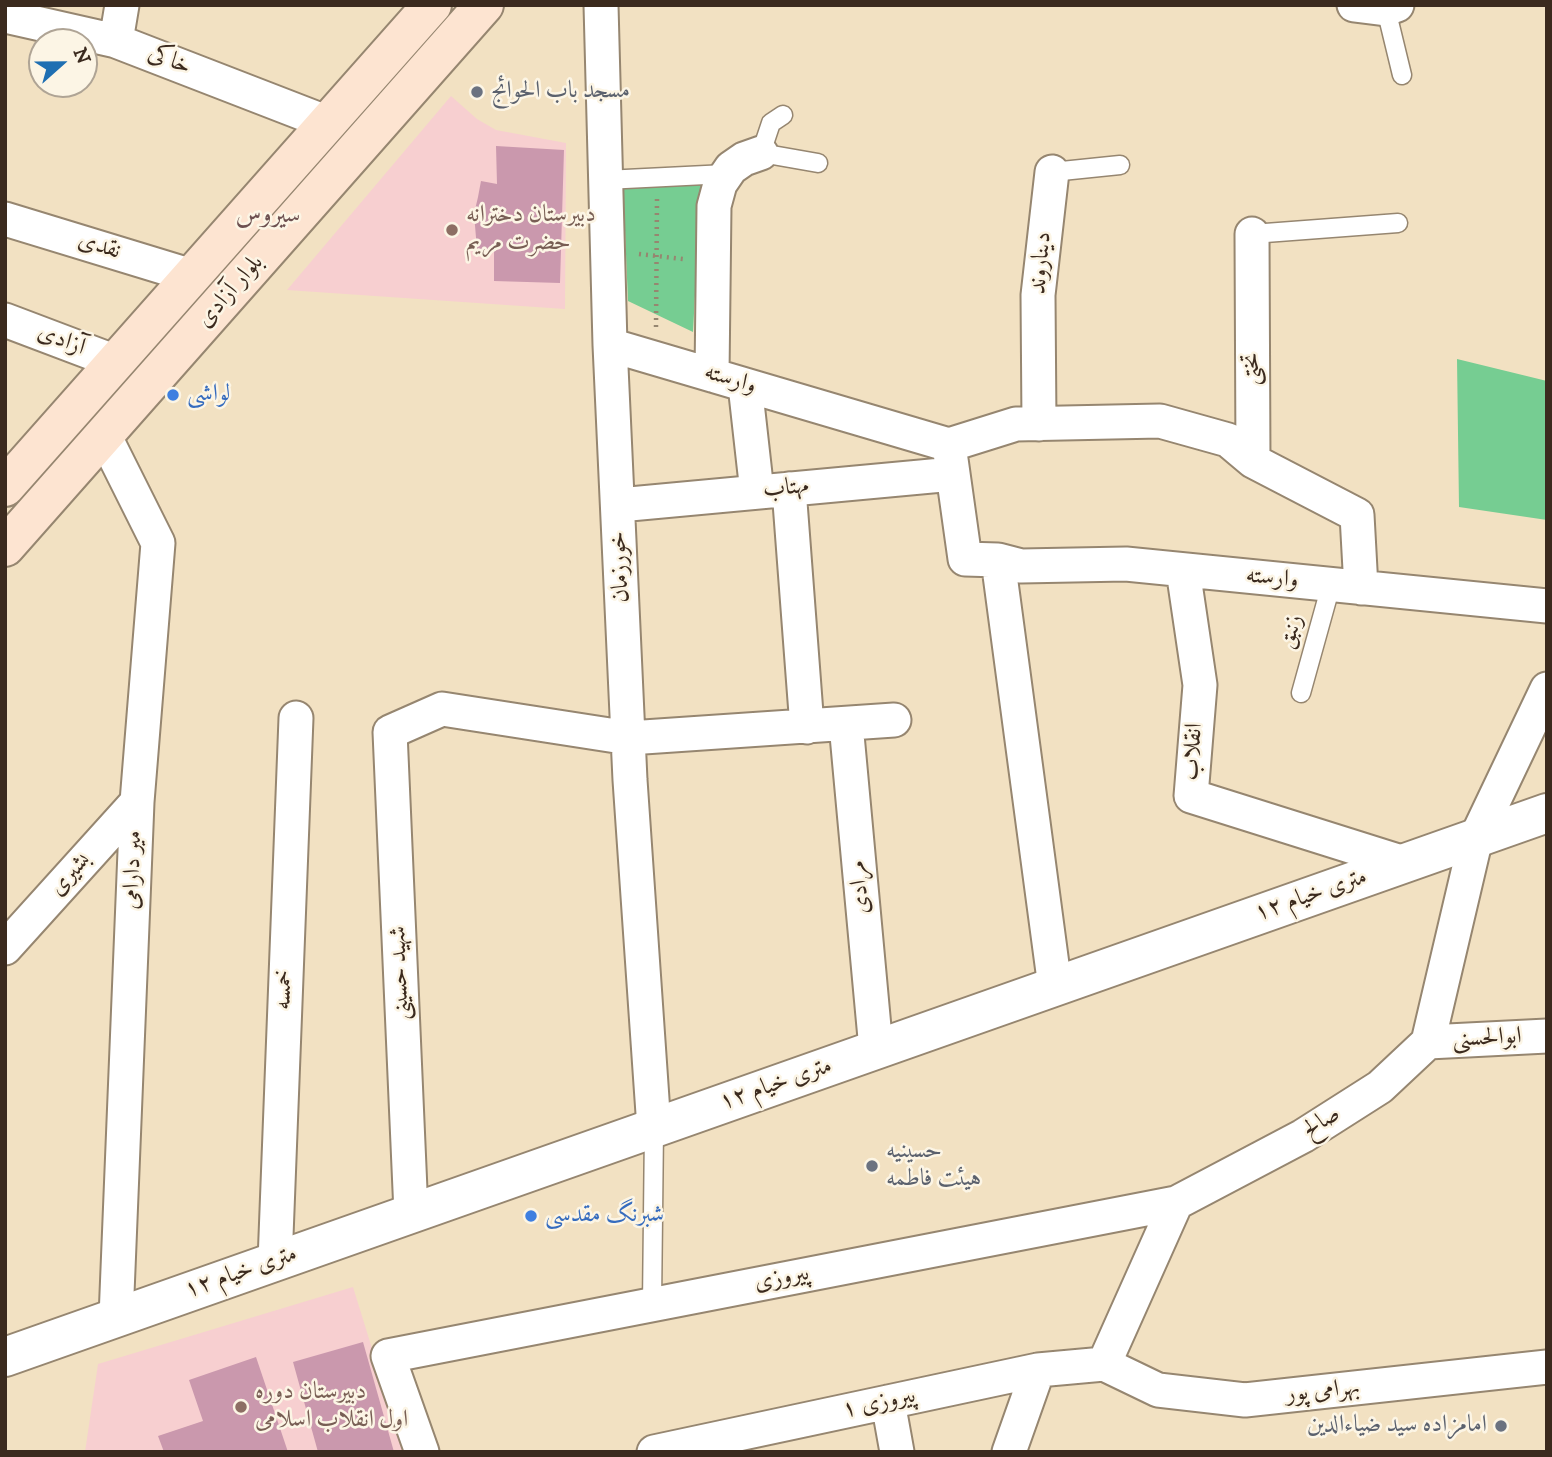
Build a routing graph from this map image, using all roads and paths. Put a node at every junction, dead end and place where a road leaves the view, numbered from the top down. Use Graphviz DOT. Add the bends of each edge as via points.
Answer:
graph roads {
  1 [pos="122,5"];
  2 [pos="432,5"];
  3 [pos="484,5"];
  4 [pos="601,5"];
  5 [pos="1379,7"];
  6 [pos="7,22"];
  7 [pos="116,41"];
  8 [pos="1402,75"];
  9 [pos="783,115"];
  10 [pos="328,123"];
  11 [pos="761,153"];
  12 [pos="818,163"];
  13 [pos="1121,165"];
  14 [pos="1052,172"];
  15 [pos="726,174"];
  16 [pos="657,177"];
  17 [pos="605,180"];
  18 [pos="5,219"];
  19 [pos="1398,223"];
  20 [pos="1252,234"];
  21 [pos="607,250"];
  22 [pos="656,256"];
  23 [pos="713,262"];
  24 [pos="192,276"];
  25 [pos="5,320"];
  26 [pos="610,345"];
  27 [pos="655,358"];
  28 [pos="116,362"];
  29 [pos="712,375"];
  30 [pos="745,385"];
  31 [pos="1039,424"];
  32 [pos="104,435"];
  33 [pos="951,459"];
  34 [pos="1253,461"];
  35 [pos="5,488"];
  36 [pos="773,491"];
  37 [pos="618,505"];
  38 [pos="5,547"];
  39 [pos="998,560"];
  40 [pos="1183,570"];
  41 [pos="1346,586"];
  42 [pos="1547,606"];
  43 [pos="1547,689"];
  44 [pos="1301,693"];
  45 [pos="296,718"];
  46 [pos="894,720"];
  47 [pos="846,724"];
  48 [pos="807,727"];
  49 [pos="629,738"];
  50 [pos="137,802"];
  51 [pos="1547,813"];
  52 [pos="1476,838"];
  53 [pos="1404,863"];
  54 [pos="5,948"];
  55 [pos="1055,987"];
  56 [pos="1547,1036"];
  57 [pos="1428,1042"];
  58 [pos="876,1049"];
  59 [pos="654,1128"];
  60 [pos="1176,1203"];
  61 [pos="411,1213"];
  62 [pos="275,1262"];
  63 [pos="652,1304"];
  64 [pos="116,1318"];
  65 [pos="5,1357"];
  66 [pos="1104,1364"];
  67 [pos="1547,1367"];
  68 [pos="1038,1370"];
  69 [pos="888,1402"];
  70 [pos="743,1443"];
  71 [pos="422,1452"];
  72 [pos="654,1452"];
  73 [pos="897,1452"];
  74 [pos="1009,1452"];
  1 -- 7 [label="street"];
  2 -- 10 [label="main road, بلوار آزادی"];
  3 -- 32 [label="main road, بلوار آزادی"];
  4 -- 17 [label="street, خورزمان"];
  5 -- 8 [label="lane"];
  6 -- 7 [label="street, خاکی"];
  7 -- 10 [label="street, خاکی"];
  9 -- 11 [label="lane" via="771,123"];
  10 -- 24 [label="main road, بلوار آزادی"];
  11 -- 12 [label="lane"];
  11 -- 15 [label="street" via="744,159"];
  13 -- 14 [label="lane, دیناروند"];
  14 -- 31 [label="street, دیناروند" via="1038,295"];
  15 -- 16 [label="lane"];
  15 -- 23 [label="street" via="714,206"];
  16 -- 17 [label="lane"];
  16 -- 22 [label="path"];
  17 -- 21 [label="street, خورزمان"];
  18 -- 24 [label="street, نقدی"];
  19 -- 20 [label="lane, تختی"];
  20 -- 34 [label="street, تختی"];
  21 -- 22 [label="path"];
  21 -- 26 [label="street, خورزمان"];
  22 -- 23 [label="path"];
  22 -- 27 [label="path"];
  23 -- 29 [label="street"];
  24 -- 28 [label="main road, بلوار آزادی"];
  25 -- 28 [label="street, آزادی"];
  26 -- 27 [label="street, وارسته"];
  26 -- 37 [label="street, خورزمان"];
  27 -- 29 [label="street, وارسته"];
  28 -- 35 [label="main road, بلوار آزادی"];
  29 -- 30 [label="street, وارسته"];
  30 -- 33 [label="street, وارسته"];
  30 -- 36 [label="street"];
  31 -- 33 [label="street" via="1016,424"];
  31 -- 34 [label="street" via="1160,421 1228,440"];
  32 -- 38 [label="main road, بلوار آزادی"];
  32 -- 50 [label="street, میر دارامی" via="158,543"];
  33 -- 36 [label="street, مهتاب"];
  33 -- 39 [label="street, وارسته" via="965,559"];
  34 -- 41 [label="street" via="1357,515"];
  36 -- 37 [label="street, مهتاب"];
  36 -- 48 [label="street"];
  37 -- 49 [label="street, خورزمان"];
  39 -- 40 [label="street, وارسته" via="1021,566 1126,564"];
  39 -- 55 [label="street"];
  40 -- 41 [label="street, وارسته"];
  40 -- 53 [label="street, انقلاب" via="1200,684 1191,796"];
  41 -- 42 [label="street, وارسته"];
  41 -- 44 [label="lane, زنبق"];
  43 -- 52 [label="street"];
  45 -- 62 [label="street, خمسه"];
  46 -- 47 [label="street"];
  47 -- 48 [label="street"];
  47 -- 58 [label="street, مرادی"];
  48 -- 49 [label="street"];
  49 -- 59 [label="street, خورزمان"];
  49 -- 61 [label="street, شهید حسینی" via="442,709 390,732"];
  50 -- 54 [label="street, بشیری"];
  50 -- 64 [label="street, میر دارامی"];
  51 -- 52 [label="street, ۱۲ متری خیام"];
  52 -- 53 [label="street, ۱۲ متری خیام"];
  52 -- 57 [label="street"];
  53 -- 55 [label="street, ۱۲ متری خیام"];
  55 -- 58 [label="street, ۱۲ متری خیام"];
  56 -- 57 [label="street, ابوالحسنی"];
  57 -- 60 [label="street, صالح" via="1380,1087 1303,1136"];
  58 -- 59 [label="street, ۱۲ متری خیام"];
  59 -- 61 [label="street, ۱۲ متری خیام"];
  59 -- 63 [label="lane"];
  60 -- 63 [label="street, پیروزی"];
  60 -- 66 [label="street"];
  61 -- 62 [label="street, ۱۲ متری خیام"];
  62 -- 64 [label="street, ۱۲ متری خیام"];
  63 -- 71 [label="street, پیروزی" via="388,1356"];
  64 -- 65 [label="street, ۱۲ متری خیام"];
  66 -- 67 [label="street, بهرامی پور" via="1158,1390 1245,1400"];
  66 -- 68 [label="street, پیروزی ۱"];
  68 -- 69 [label="street, پیروزی ۱"];
  68 -- 74 [label="street"];
  69 -- 70 [label="street, پیروزی ۱"];
  69 -- 73 [label="street"];
  70 -- 72 [label="street, پیروزی ۱"];
}
